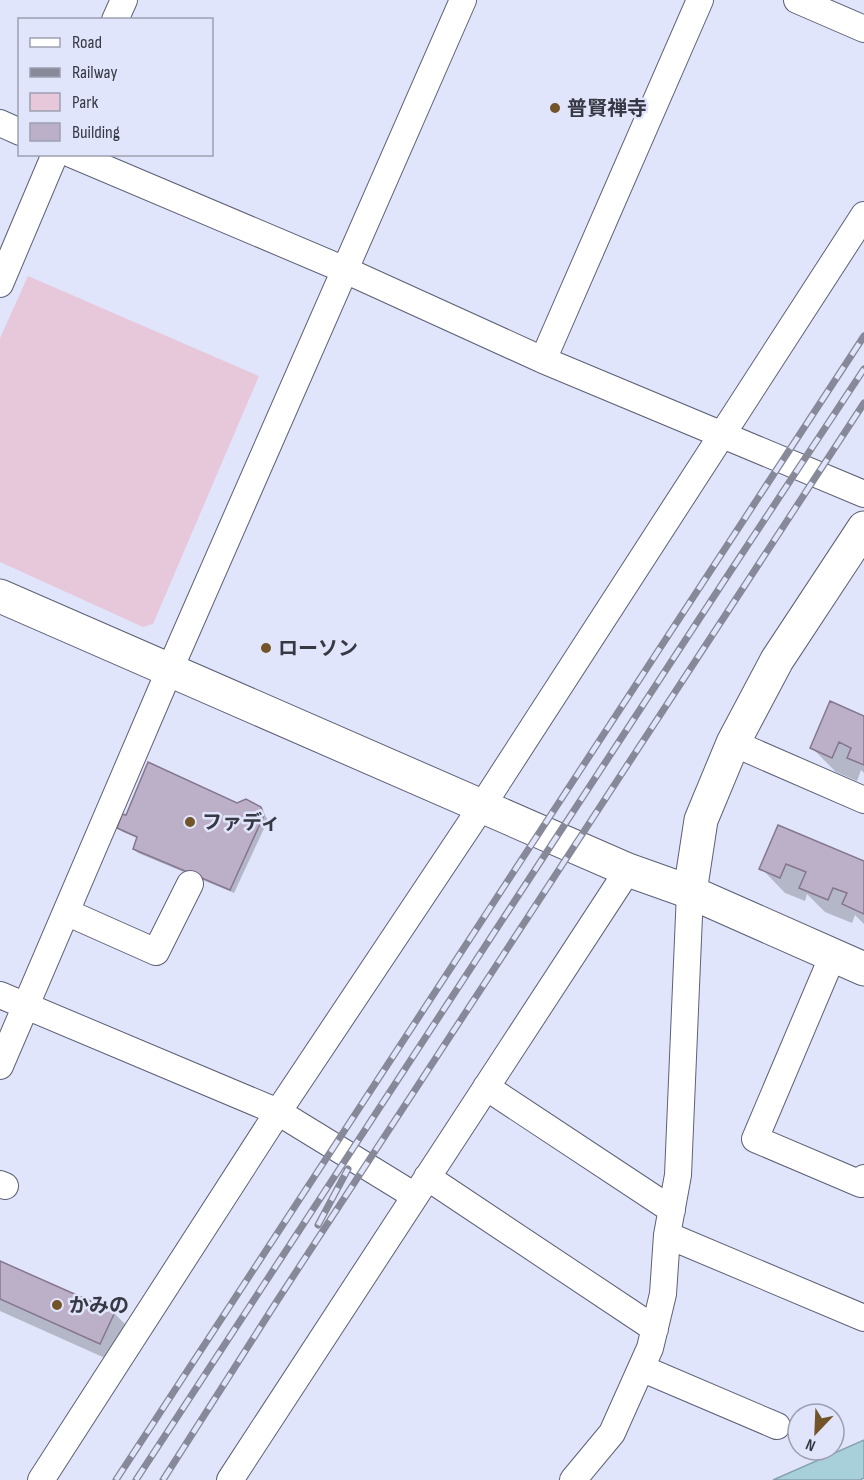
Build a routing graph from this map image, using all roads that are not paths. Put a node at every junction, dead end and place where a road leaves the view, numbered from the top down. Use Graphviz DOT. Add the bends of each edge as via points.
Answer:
graph roads {
  1 [pos="124,0"];
  2 [pos="463,0"];
  3 [pos="700,0"];
  4 [pos="797,0"];
  5 [pos="116,18"];
  6 [pos="864,28"];
  7 [pos="0,123"];
  8 [pos="18,131"];
  9 [pos="54,156"];
  10 [pos="76,156"];
  11 [pos="864,215"];
  12 [pos="345,270"];
  13 [pos="0,284"];
  14 [pos="543,360"];
  15 [pos="722,434"];
  16 [pos="864,494"];
  17 [pos="864,528"];
  18 [pos="0,596"];
  19 [pos="170,669"];
  20 [pos="733,743"];
  21 [pos="864,800"];
  22 [pos="482,806"];
  23 [pos="628,870"];
  24 [pos="190,884"];
  25 [pos="690,892"];
  26 [pos="66,912"];
  27 [pos="833,955"];
  28 [pos="864,969"];
  29 [pos="0,995"];
  30 [pos="26,1006"];
  31 [pos="0,1066"];
  32 [pos="486,1087"];
  33 [pos="278,1112"];
  34 [pos="864,1178"];
  35 [pos="421,1186"];
  36 [pos="672,1210"];
  37 [pos="667,1235"];
  38 [pos="864,1318"];
  39 [pos="655,1329"];
  40 [pos="641,1368"];
  41 [pos="777,1426"];
  42 [pos="41,1480"];
  43 [pos="230,1480"];
  44 [pos="573,1480"];
  1 -- 5 [label="street"];
  2 -- 12 [label="street"];
  3 -- 14 [label="street"];
  4 -- 6 [label="street"];
  7 -- 8 [label="street"];
  9 -- 13 [label="street"];
  10 -- 12 [label="street"];
  11 -- 15 [label="street"];
  12 -- 14 [label="street"];
  12 -- 19 [label="street"];
  14 -- 15 [label="street"];
  15 -- 16 [label="street"];
  15 -- 22 [label="street"];
  17 -- 20 [label="street" via="777,660"];
  18 -- 19 [label="street"];
  19 -- 22 [label="street"];
  19 -- 26 [label="street"];
  20 -- 21 [label="street"];
  20 -- 25 [label="street" via="701,820"];
  22 -- 23 [label="street"];
  22 -- 33 [label="street"];
  23 -- 25 [label="street"];
  23 -- 32 [label="street"];
  24 -- 26 [label="street" via="156,952"];
  25 -- 27 [label="street"];
  25 -- 36 [label="street" via="678,1175"];
  26 -- 30 [label="street"];
  27 -- 28 [label="street"];
  27 -- 34 [label="street" via="755,1139 861,1184"];
  29 -- 30 [label="street"];
  30 -- 31 [label="street"];
  30 -- 33 [label="street"];
  32 -- 35 [label="street"];
  32 -- 36 [label="street"];
  33 -- 35 [label="street"];
  33 -- 42 [label="street"];
  35 -- 39 [label="street"];
  35 -- 43 [label="street"];
  36 -- 37 [label="street"];
  37 -- 38 [label="street"];
  37 -- 39 [label="street" via="663,1294"];
  39 -- 40 [label="street"];
  40 -- 41 [label="street"];
  40 -- 44 [label="street" via="612,1433"];
}
